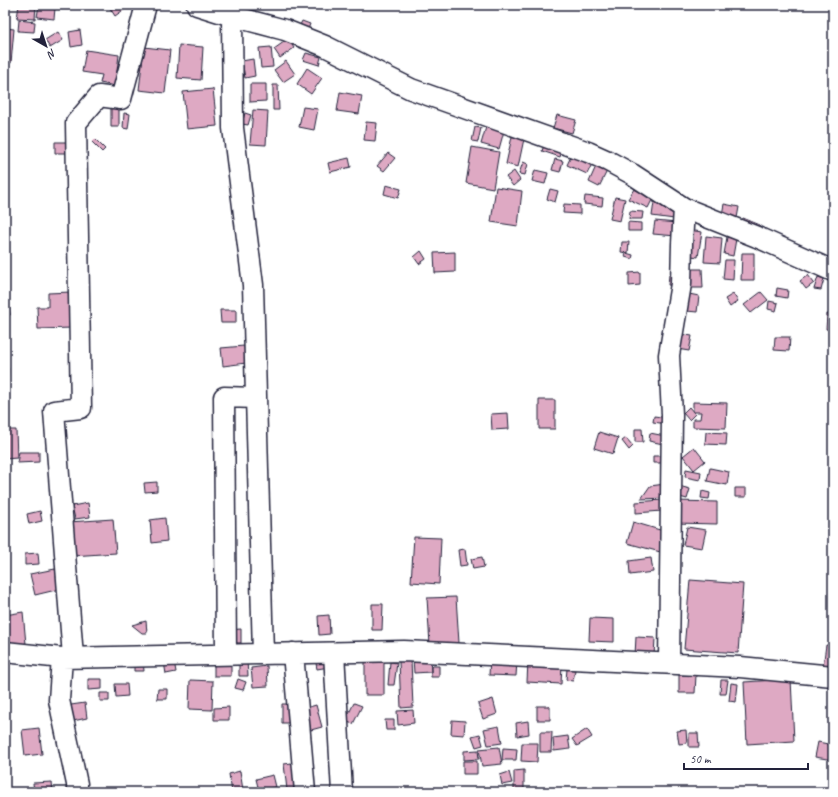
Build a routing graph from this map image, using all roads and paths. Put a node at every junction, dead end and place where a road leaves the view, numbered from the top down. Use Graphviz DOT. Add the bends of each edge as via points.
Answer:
graph roads {
  1 [pos="146,5"];
  2 [pos="197,5"];
  3 [pos="232,16"];
  4 [pos="684,208"];
  5 [pos="833,271"];
  6 [pos="256,398"];
  7 [pos="5,652"];
  8 [pos="294,653"];
  9 [pos="334,653"];
  10 [pos="226,654"];
  11 [pos="263,654"];
  12 [pos="67,657"];
  13 [pos="669,663"];
  14 [pos="833,676"];
  15 [pos="77,792"];
  16 [pos="306,792"];
  17 [pos="342,792"];
  1 -- 12 [label="street" via="121,99 99,96 76,123 81,408 54,411"];
  2 -- 3 [label="street"];
  3 -- 4 [label="street" via="285,30 325,46 411,89 595,155 632,174"];
  3 -- 6 [label="street" via="233,128 253,285"];
  4 -- 5 [label="street"];
  4 -- 13 [label="street" via="681,284 669,355 672,415"];
  6 -- 10 [label="street" via="224,397"];
  6 -- 11 [label="street"];
  7 -- 12 [label="street"];
  8 -- 9 [label="street"];
  8 -- 11 [label="street"];
  8 -- 16 [label="street"];
  9 -- 13 [label="street" via="404,651"];
  9 -- 17 [label="street"];
  10 -- 11 [label="street"];
  10 -- 12 [label="street"];
  12 -- 15 [label="street" via="59,700"];
  13 -- 14 [label="street"];
}
